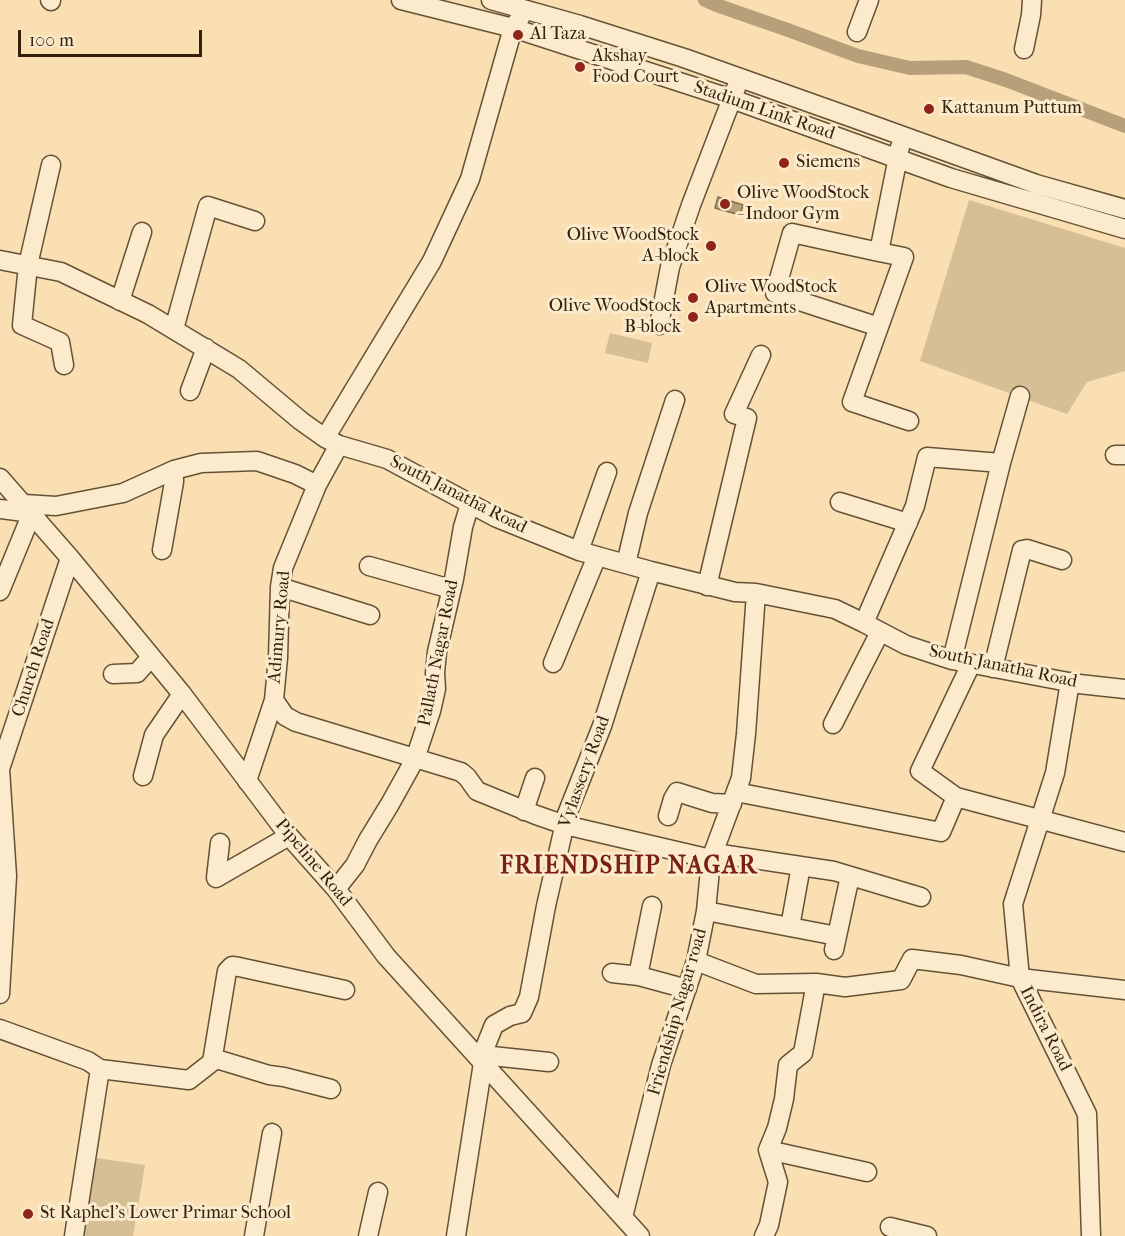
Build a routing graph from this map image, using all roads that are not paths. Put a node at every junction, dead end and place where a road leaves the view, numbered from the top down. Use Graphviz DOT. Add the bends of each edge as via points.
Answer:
graph roads {
  1 [pos="401,0"];
  2 [pos="491,0"];
  3 [pos="869,0"];
  4 [pos="1032,0"];
  5 [pos="527,9"];
  6 [pos="513,28"];
  7 [pos="857,32"];
  8 [pos="1024,49"];
  9 [pos="740,78"];
  10 [pos="732,99"];
  11 [pos="903,137"];
  12 [pos="897,158"];
  13 [pos="51,165"];
  14 [pos="1125,209"];
  15 [pos="255,221"];
  16 [pos="1125,229"];
  17 [pos="142,232"];
  18 [pos="879,252"];
  19 [pos="0,260"];
  20 [pos="28,265"];
  21 [pos="120,301"];
  22 [pos="659,325"];
  23 [pos="879,327"];
  24 [pos="174,329"];
  25 [pos="206,348"];
  26 [pos="761,355"];
  27 [pos="64,365"];
  28 [pos="190,391"];
  29 [pos="1020,396"];
  30 [pos="675,400"];
  31 [pos="909,421"];
  32 [pos="332,441"];
  33 [pos="1001,463"];
  34 [pos="174,470"];
  35 [pos="607,472"];
  36 [pos="0,478"];
  37 [pos="317,485"];
  38 [pos="840,502"];
  39 [pos="470,504"];
  40 [pos="28,508"];
  41 [pos="0,509"];
  42 [pos="908,524"];
  43 [pos="162,550"];
  44 [pos="588,554"];
  45 [pos="70,558"];
  46 [pos="1062,560"];
  47 [pos="626,564"];
  48 [pos="369,566"];
  49 [pos="651,571"];
  50 [pos="707,586"];
  51 [pos="280,587"];
  52 [pos="451,589"];
  53 [pos="0,591"];
  54 [pos="756,593"];
  55 [pos="370,615"];
  56 [pos="872,627"];
  57 [pos="151,657"];
  58 [pos="952,660"];
  59 [pos="553,663"];
  60 [pos="971,664"];
  61 [pos="993,668"];
  62 [pos="113,674"];
  63 [pos="1070,682"];
  64 [pos="1125,689"];
  65 [pos="182,694"];
  66 [pos="274,700"];
  67 [pos="833,724"];
  68 [pos="416,759"];
  69 [pos="143,776"];
  70 [pos="535,778"];
  71 [pos="0,780"];
  72 [pos="247,781"];
  73 [pos="956,797"];
  74 [pos="734,798"];
  75 [pos="524,811"];
  76 [pos="668,816"];
  77 [pos="1040,819"];
  78 [pos="565,825"];
  79 [pos="289,836"];
  80 [pos="1125,842"];
  81 [pos="220,843"];
  82 [pos="712,856"];
  83 [pos="801,866"];
  84 [pos="850,876"];
  85 [pos="336,889"];
  86 [pos="921,897"];
  87 [pos="652,906"];
  88 [pos="705,911"];
  89 [pos="790,927"];
  90 [pos="696,961"];
  91 [pos="612,973"];
  92 [pos="639,976"];
  93 [pos="1020,978"];
  94 [pos="816,983"];
  95 [pos="687,989"];
  96 [pos="345,990"];
  97 [pos="1125,990"];
  98 [pos="0,994"];
  99 [pos="0,1029"];
  100 [pos="213,1058"];
  101 [pos="481,1059"];
  102 [pos="549,1062"];
  103 [pos="100,1069"];
  104 [pos="331,1089"];
  105 [pos="272,1133"];
  106 [pos="768,1150"];
  107 [pos="867,1172"];
  108 [pos="378,1192"];
  109 [pos="623,1217"];
  110 [pos="890,1227"];
  111 [pos="74,1236"];
  112 [pos="254,1236"];
  113 [pos="368,1236"];
  114 [pos="456,1236"];
  115 [pos="640,1236"];
  116 [pos="764,1236"];
  117 [pos="927,1236"];
  118 [pos="1090,1236"];
  1 -- 6 [label="street, Stadium Link Road"];
  2 -- 5 [label="street, Stadium Link Road"];
  3 -- 7 [label="street"];
  4 -- 8 [label="street"];
  5 -- 6 [label="street"];
  5 -- 9 [label="street, Stadium Link Road"];
  6 -- 10 [label="street, Stadium Link Road"];
  6 -- 32 [label="street, Adimury Road" via="470,180 432,261"];
  9 -- 10 [label="street"];
  9 -- 11 [label="street, Stadium Link Road"];
  10 -- 12 [label="street, Stadium Link Road"];
  10 -- 22 [label="street" via="670,267"];
  11 -- 12 [label="street"];
  11 -- 14 [label="street, Stadium Link Road" via="1036,184"];
  12 -- 16 [label="street, Stadium Link Road" via="951,178"];
  12 -- 18 [label="street"];
  13 -- 20 [label="street"];
  15 -- 24 [label="street" via="208,206"];
  17 -- 21 [label="street"];
  18 -- 23 [label="street" via="904,257"];
  18 -- 23 [label="street" via="792,233 775,293"];
  19 -- 20 [label="street, South Janatha Road"];
  20 -- 21 [label="street, South Janatha Road" via="61,272"];
  20 -- 27 [label="street" via="22,325 60,342"];
  21 -- 24 [label="street, South Janatha Road"];
  23 -- 31 [label="street" via="852,402"];
  24 -- 25 [label="street, South Janatha Road"];
  25 -- 28 [label="street"];
  25 -- 32 [label="street, South Janatha Road"];
  26 -- 50 [label="street" via="734,414 747,418"];
  29 -- 33 [label="street"];
  30 -- 47 [label="street" via="638,513"];
  32 -- 37 [label="street, Adimury Road"];
  32 -- 39 [label="street, South Janatha Road" via="387,459"];
  33 -- 42 [label="street" via="927,457"];
  33 -- 58 [label="street"];
  34 -- 37 [label="street" via="201,463 257,461"];
  34 -- 40 [label="street" via="123,493"];
  34 -- 43 [label="street"];
  35 -- 44 [label="street"];
  36 -- 40 [label="street, Pipeline Road"];
  37 -- 51 [label="street, Adimury Road"];
  38 -- 42 [label="street"];
  39 -- 44 [label="street, South Janatha Road"];
  39 -- 52 [label="street, Pallath Nagar Road"];
  40 -- 41 [label="street"];
  40 -- 45 [label="street, Pipeline Road"];
  40 -- 53 [label="street"];
  42 -- 56 [label="street"];
  44 -- 47 [label="street, South Janatha Road"];
  44 -- 59 [label="street"];
  45 -- 57 [label="street, Pipeline Road"];
  45 -- 71 [label="street, Church Road" via="0,770"];
  46 -- 61 [label="street" via="1022,550"];
  47 -- 49 [label="street, South Janatha Road"];
  48 -- 52 [label="street"];
  49 -- 50 [label="street, South Janatha Road"];
  49 -- 78 [label="street, Vylassery Road" via="602,726"];
  50 -- 54 [label="street, South Janatha Road"];
  51 -- 55 [label="street"];
  51 -- 66 [label="street, Adimury Road"];
  52 -- 68 [label="street, Pallath Nagar Road" via="437,652 436,689"];
  54 -- 56 [label="street, South Janatha Road" via="835,609"];
  54 -- 74 [label="street, Friendship Nagar road" via="746,734 741,778"];
  56 -- 58 [label="street, South Janatha Road" via="906,645"];
  56 -- 67 [label="street"];
  57 -- 62 [label="street" via="137,673"];
  57 -- 65 [label="street, Pipeline Road"];
  58 -- 60 [label="street, South Janatha Road"];
  60 -- 61 [label="street, South Janatha Road"];
  60 -- 73 [label="street" via="920,771"];
  61 -- 63 [label="street, South Janatha Road"];
  63 -- 64 [label="street, South Janatha Road"];
  63 -- 77 [label="street, Indira Road" via="1055,773"];
  65 -- 69 [label="street" via="154,735"];
  65 -- 72 [label="street, Pipeline Road" via="211,748"];
  66 -- 68 [label="street" via="285,716 296,722"];
  66 -- 72 [label="street, Adimury Road"];
  68 -- 75 [label="street" via="461,772 477,791"];
  68 -- 85 [label="street, Pallath Nagar Road" via="355,865"];
  70 -- 75 [label="street"];
  71 -- 98 [label="street, Church Road" via="7,876"];
  72 -- 79 [label="street, Pipeline Road"];
  73 -- 74 [label="street" via="941,832"];
  73 -- 77 [label="street"];
  74 -- 76 [label="street" via="712,803 678,792"];
  74 -- 82 [label="street, Friendship Nagar road"];
  75 -- 78 [label="street"];
  77 -- 80 [label="street"];
  77 -- 93 [label="street, Indira Road" via="1013,904"];
  78 -- 82 [label="street"];
  78 -- 101 [label="street, Vylassery Road" via="529,997 522,1013 494,1025"];
  79 -- 81 [label="street" via="216,878"];
  79 -- 85 [label="street, Pipeline Road"];
  82 -- 83 [label="street"];
  82 -- 88 [label="street, Friendship Nagar road"];
  83 -- 84 [label="street"];
  83 -- 89 [label="street"];
  84 -- 86 [label="street"];
  84 -- 89 [label="street" via="836,943"];
  85 -- 101 [label="street, Pipeline Road" via="386,956"];
  87 -- 92 [label="street"];
  88 -- 89 [label="street"];
  88 -- 90 [label="street, Friendship Nagar road"];
  90 -- 94 [label="street" via="756,984"];
  90 -- 95 [label="street, Friendship Nagar road"];
  91 -- 92 [label="street"];
  92 -- 95 [label="street"];
  93 -- 94 [label="street" via="912,959 901,980 845,987"];
  93 -- 97 [label="street"];
  93 -- 118 [label="street, Indira Road" via="1087,1114"];
  94 -- 106 [label="street" via="803,1053 789,1065 784,1099"];
  95 -- 109 [label="street, Friendship Nagar road" via="661,1065"];
  96 -- 100 [label="street" via="232,966 227,971"];
  99 -- 103 [label="street"];
  100 -- 103 [label="street" via="189,1080"];
  100 -- 104 [label="street"];
  101 -- 102 [label="street"];
  101 -- 109 [label="street, Pipeline Road"];
  101 -- 114 [label="street, Vylassery Road"];
  103 -- 111 [label="street"];
  105 -- 112 [label="street"];
  106 -- 107 [label="street"];
  106 -- 116 [label="street" via="778,1182"];
  108 -- 113 [label="street"];
  109 -- 115 [label="street, Pipeline Road"];
  110 -- 117 [label="street"];
}
